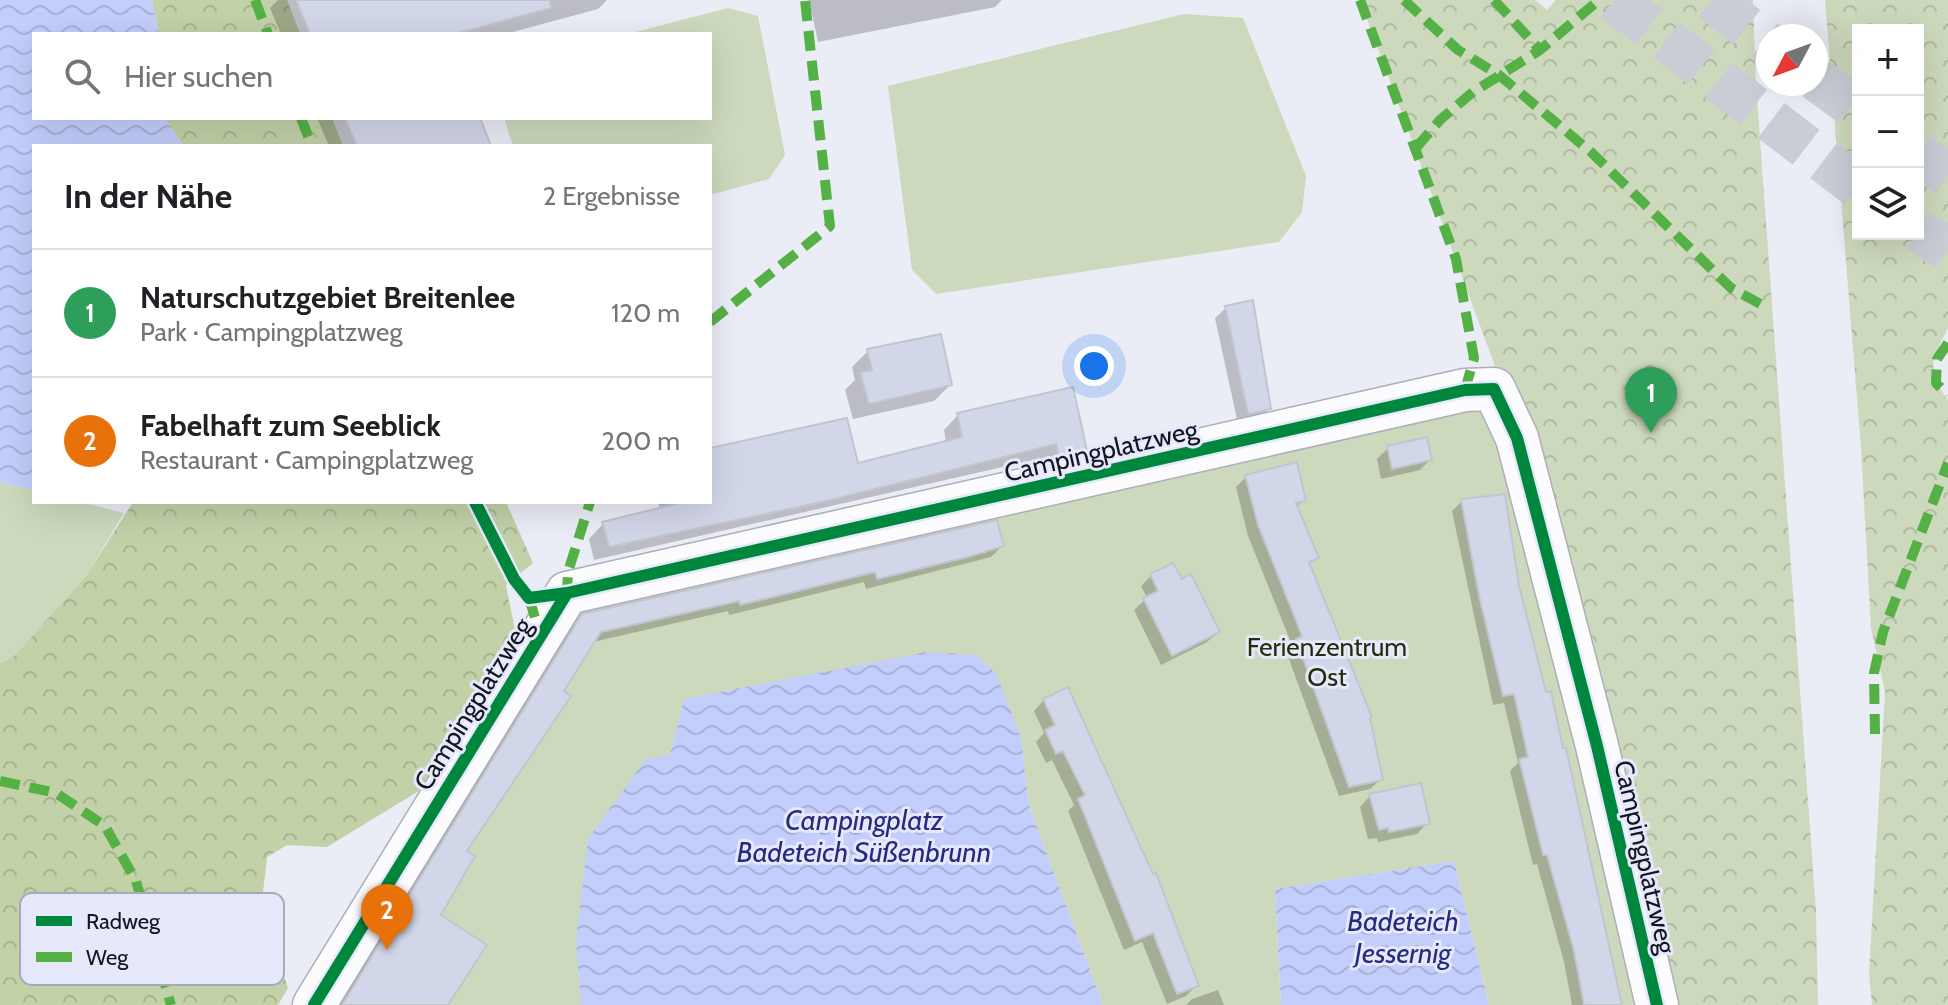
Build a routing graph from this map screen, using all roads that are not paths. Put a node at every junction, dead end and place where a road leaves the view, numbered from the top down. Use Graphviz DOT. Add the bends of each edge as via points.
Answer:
graph roads {
  1 [pos="314,1005"];
  2 [pos="1657,1005"];
  1 -- 2 [label="street, Campingplatzweg" via="567,593 1465,390 1494,389 1517,438"];
}
